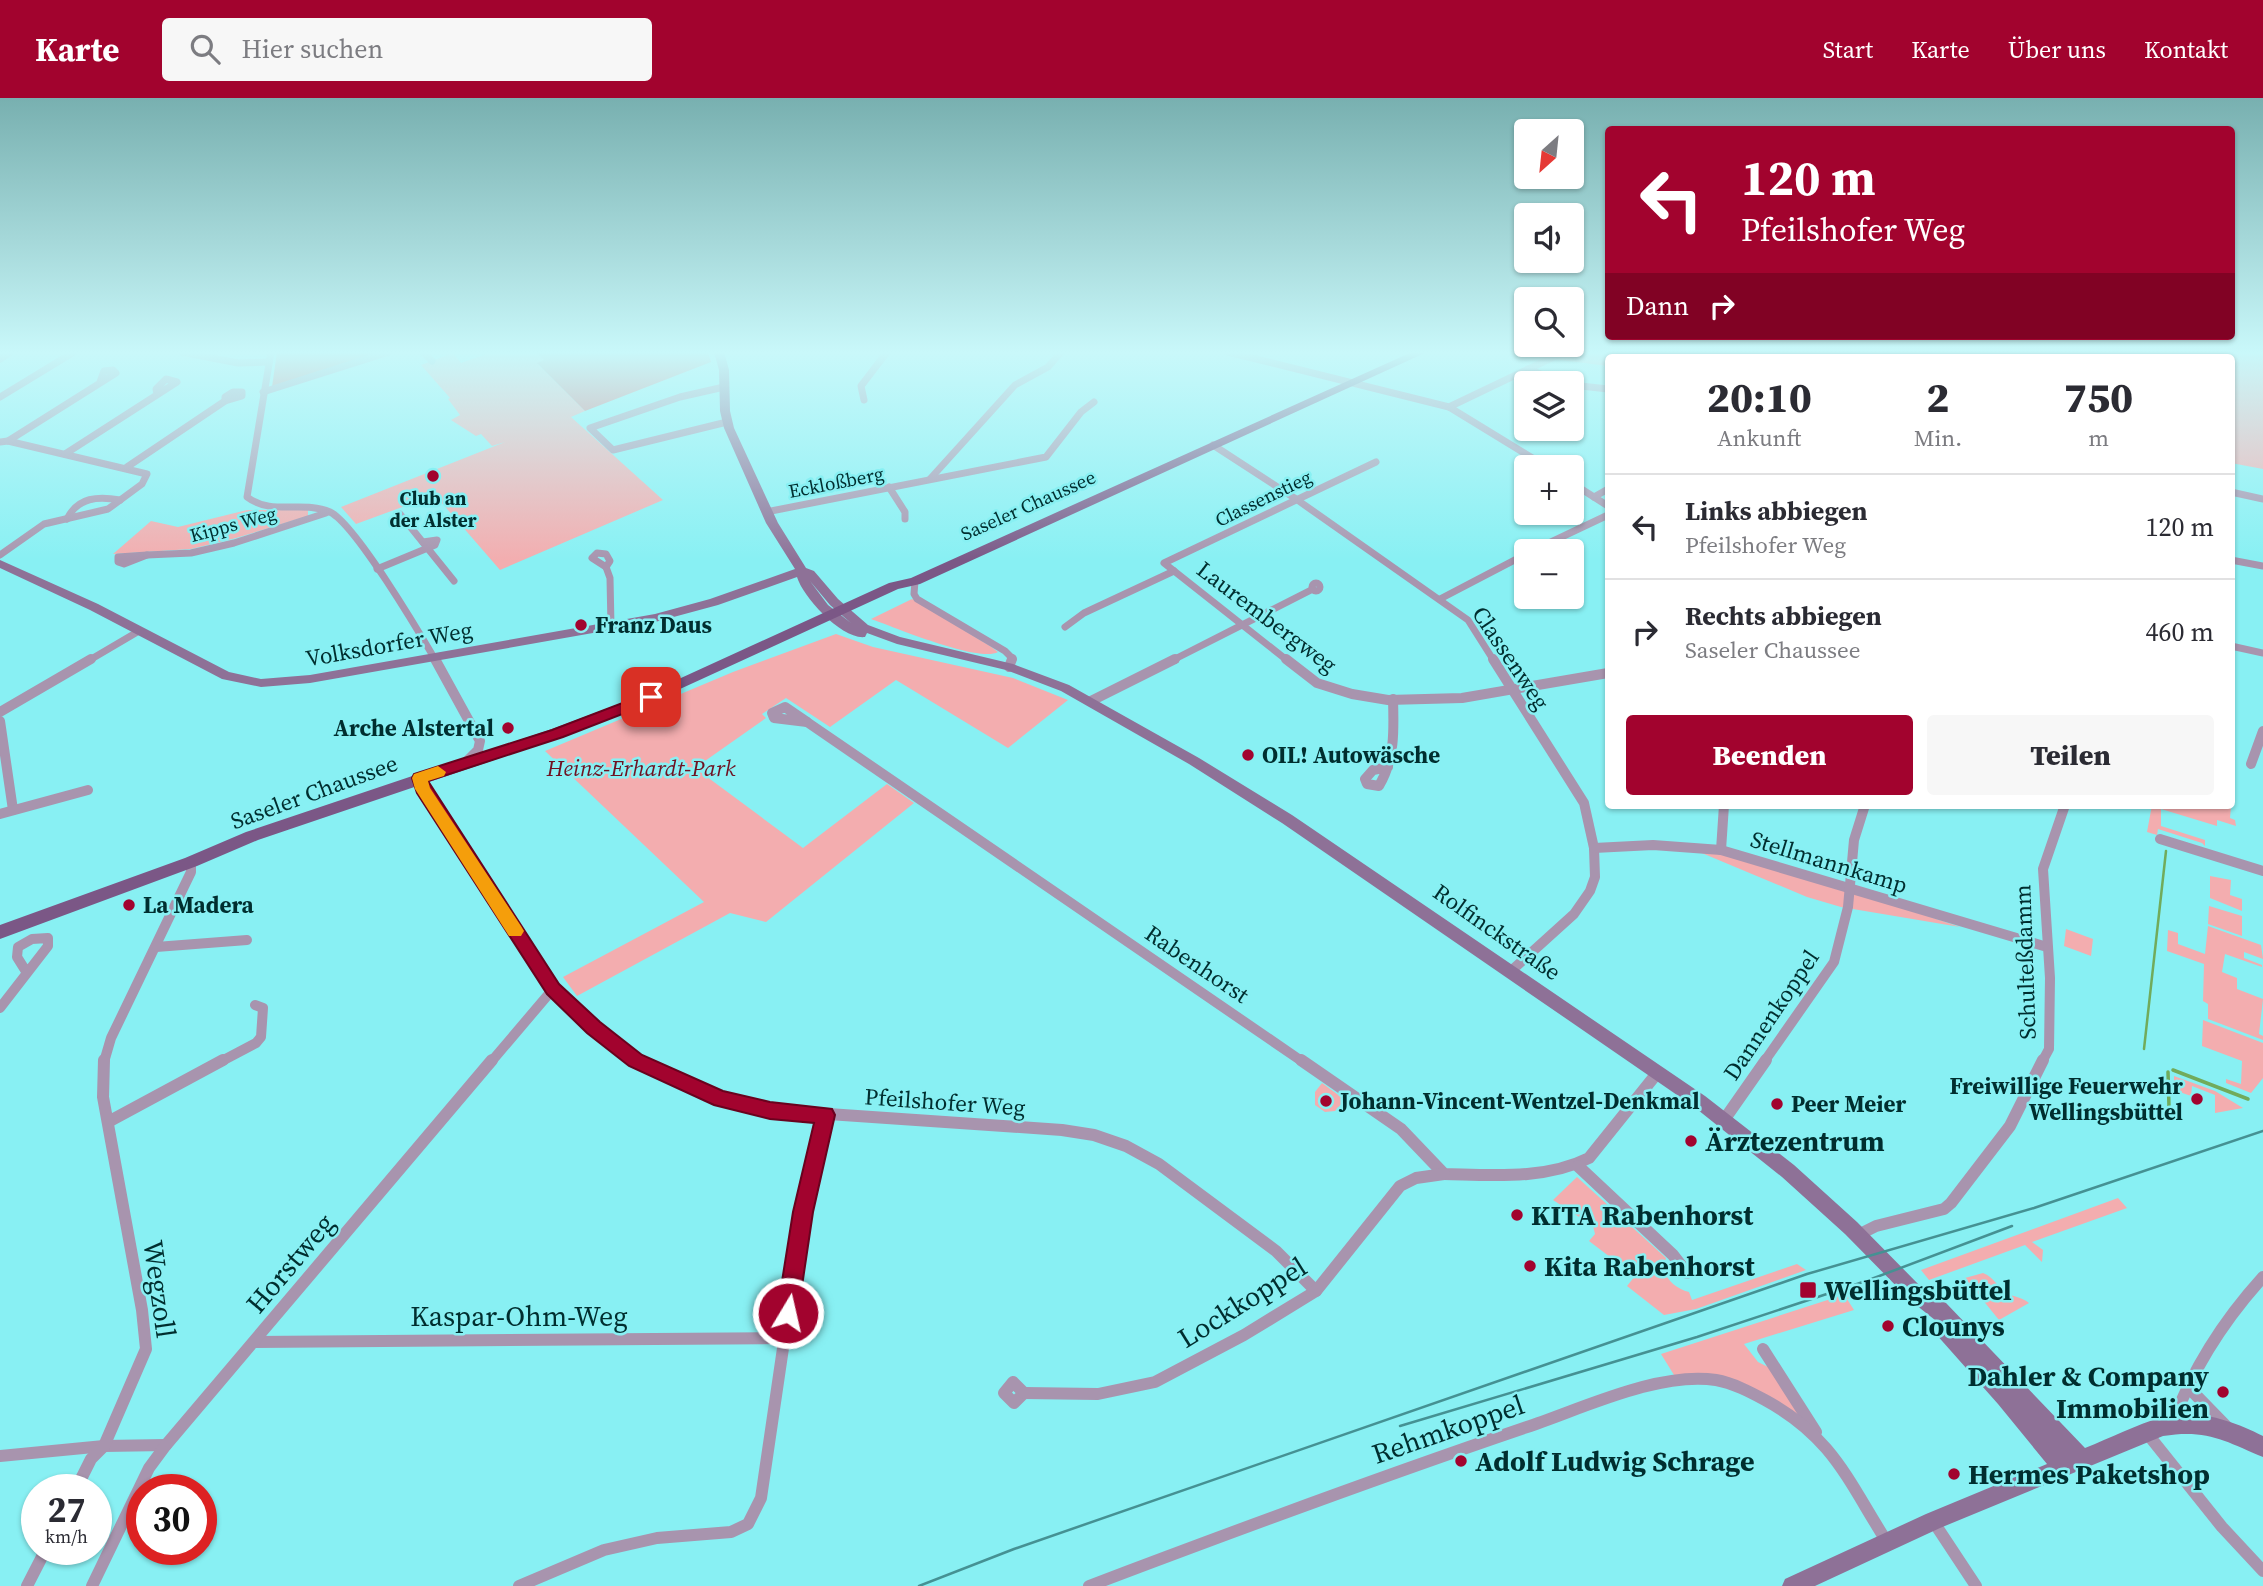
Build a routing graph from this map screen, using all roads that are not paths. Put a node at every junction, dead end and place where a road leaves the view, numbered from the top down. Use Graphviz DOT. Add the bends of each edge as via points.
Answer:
graph roads {
  1 [pos="36,421"];
  2 [pos="115,421"];
  3 [pos="195,421"];
  4 [pos="259,421"];
  5 [pos="609,421"];
  6 [pos="983,421"];
  7 [pos="1074,421"];
  8 [pos="1268,421"];
  9 [pos="1473,421"];
  10 [pos="727,422"];
  11 [pos="4,441"];
  12 [pos="1213,445"];
  13 [pos="65,454"];
  14 [pos="1528,455"];
  15 [pos="1376,462"];
  16 [pos="127,467"];
  17 [pos="930,479"];
  18 [pos="889,487"];
  19 [pos="1584,491"];
  20 [pos="1605,491"];
  21 [pos="2235,493"];
  22 [pos="1594,497"];
  23 [pos="120,499"];
  24 [pos="1296,499"];
  25 [pos="2263,499"];
  26 [pos="1605,504"];
  27 [pos="327,512"];
  28 [pos="766,512"];
  29 [pos="400,513"];
  30 [pos="1605,517"];
  31 [pos="67,519"];
  32 [pos="905,519"];
  33 [pos="1558,539"];
  34 [pos="425,545"];
  35 [pos="0,555"];
  36 [pos="147,555"];
  37 [pos="1514,560"];
  38 [pos="2235,561"];
  39 [pos="1164,563"];
  40 [pos="0,564"];
  41 [pos="2263,566"];
  42 [pos="606,567"];
  43 [pos="377,569"];
  44 [pos="802,571"];
  45 [pos="1174,571"];
  46 [pos="454,581"];
  47 [pos="915,581"];
  48 [pos="1312,589"];
  49 [pos="1440,599"];
  50 [pos="841,616"];
  51 [pos="1242,624"];
  52 [pos="611,626"];
  53 [pos="1065,627"];
  54 [pos="139,631"];
  55 [pos="997,646"];
  56 [pos="2235,647"];
  57 [pos="2262,655"];
  58 [pos="436,657"];
  59 [pos="995,663"];
  60 [pos="1009,667"];
  61 [pos="1605,674"];
  62 [pos="1512,690"];
  63 [pos="1393,699"];
  64 [pos="1090,701"];
  65 [pos="0,712"];
  66 [pos="0,721"];
  67 [pos="808,722"];
  68 [pos="2263,731"];
  69 [pos="464,764"];
  70 [pos="2251,764"];
  71 [pos="1388,767"];
  72 [pos="419,778"];
  73 [pos="88,790"];
  74 [pos="1724,809"];
  75 [pos="1864,809"];
  76 [pos="2064,809"];
  77 [pos="13,810"];
  78 [pos="0,814"];
  79 [pos="2160,839"];
  80 [pos="1594,848"];
  81 [pos="1721,850"];
  82 [pos="191,862"];
  83 [pos="2263,871"];
  84 [pos="1851,887"];
  85 [pos="0,932"];
  86 [pos="247,940"];
  87 [pos="156,947"];
  88 [pos="2047,947"];
  89 [pos="1511,971"];
  90 [pos="27,973"];
  91 [pos="553,989"];
  92 [pos="255,1005"];
  93 [pos="0,1008"];
  94 [pos="1658,1072"];
  95 [pos="826,1115"];
  96 [pos="1724,1120"];
  97 [pos="108,1122"];
  98 [pos="1578,1166"];
  99 [pos="1444,1174"];
  100 [pos="1858,1235"];
  101 [pos="1687,1273"];
  102 [pos="2263,1277"];
  103 [pos="1316,1291"];
  104 [pos="1917,1295"];
  105 [pos="784,1338"];
  106 [pos="255,1342"];
  107 [pos="1762,1349"];
  108 [pos="2188,1387"];
  109 [pos="1024,1393"];
  110 [pos="2172,1424"];
  111 [pos="2232,1432"];
  112 [pos="2146,1433"];
  113 [pos="1820,1438"];
  114 [pos="166,1445"];
  115 [pos="104,1446"];
  116 [pos="2263,1447"];
  117 [pos="0,1456"];
  118 [pos="2081,1459"];
  119 [pos="2062,1467"];
  120 [pos="84,1474"];
  121 [pos="1933,1521"];
  122 [pos="1887,1542"];
  123 [pos="38,1565"];
  124 [pos="2263,1572"];
  125 [pos="27,1586"];
  126 [pos="92,1586"];
  127 [pos="519,1586"];
  128 [pos="1089,1586"];
  129 [pos="1792,1586"];
  130 [pos="1976,1586"];
  1 -- 11 [label="street"];
  2 -- 13 [label="street"];
  3 -- 16 [label="street"];
  4 -- 27 [label="street" via="247,497 261,506"];
  5 -- 10 [label="street" via="590,428 613,450"];
  6 -- 17 [label="street"];
  7 -- 17 [label="street, Eckloßberg" via="1046,457"];
  8 -- 12 [label="main road, Saseler Chaussee"];
  9 -- 14 [label="street"];
  10 -- 28 [label="main road"];
  11 -- 13 [label="street"];
  12 -- 24 [label="street, Classenweg"];
  12 -- 47 [label="main road, Saseler Chaussee"];
  13 -- 16 [label="street"];
  15 -- 24 [label="street, Classenstieg"];
  16 -- 23 [label="street" via="143,471 146,479"];
  17 -- 18 [label="street, Eckloßberg"];
  18 -- 28 [label="street, Eckloßberg"];
  18 -- 32 [label="street"];
  19 -- 22 [label="street"];
  20 -- 22 [label="street"];
  21 -- 25 [label="street"];
  22 -- 26 [label="street"];
  23 -- 31 [label="street" via="91,515"];
  23 -- 31 [label="street" via="87,499 71,510"];
  24 -- 39 [label="street, Classenstieg"];
  24 -- 49 [label="street, Classenweg"];
  27 -- 36 [label="street, Kipps Weg" via="234,543 191,553"];
  27 -- 43 [label="street" via="337,516"];
  28 -- 44 [label="main road"];
  29 -- 34 [label="street"];
  30 -- 33 [label="street"];
  31 -- 35 [label="street" via="44,524"];
  34 -- 43 [label="street"];
  34 -- 46 [label="street"];
  37 -- 49 [label="street"];
  38 -- 41 [label="street"];
  39 -- 45 [label="street, Laurembergweg"];
  40 -- 54 [label="main road, Volksdorfer Weg"];
  42 -- 52 [label="street"];
  43 -- 58 [label="street"];
  44 -- 50 [label="main road" via="810,574"];
  44 -- 52 [label="main road, Volksdorfer Weg" via="703,606"];
  45 -- 51 [label="street, Laurembergweg"];
  45 -- 53 [label="street" via="1084,613"];
  47 -- 50 [label="main road, Saseler Chaussee" via="902,592"];
  47 -- 55 [label="street" via="917,599"];
  48 -- 51 [label="street"];
  49 -- 62 [label="street, Classenweg" via="1468,620"];
  50 -- 59 [label="main road, Rolfinckstraße" via="862,634"];
  50 -- 69 [label="main road, Saseler Chaussee" via="772,650 760,649 651,697"];
  51 -- 63 [label="street, Laurembergweg" via="1317,683"];
  51 -- 64 [label="street"];
  52 -- 58 [label="main road, Volksdorfer Weg"];
  54 -- 58 [label="main road, Volksdorfer Weg" via="226,676 261,683"];
  54 -- 65 [label="street"];
  55 -- 59 [label="street" via="1001,653"];
  55 -- 60 [label="street" via="1011,656"];
  56 -- 57 [label="street"];
  58 -- 69 [label="street" via="481,743"];
  59 -- 60 [label="main road, Rolfinckstraße"];
  60 -- 64 [label="main road, Rolfinckstraße"];
  61 -- 62 [label="street, Laurembergweg"];
  62 -- 63 [label="street, Laurembergweg" via="1455,699"];
  62 -- 80 [label="street, Classenweg" via="1584,803"];
  63 -- 71 [label="street" via="1394,736"];
  64 -- 89 [label="main road, Rolfinckstraße" via="1242,790"];
  66 -- 77 [label="street"];
  67 -- 99 [label="street, Rabenhorst" via="1401,1129"];
  68 -- 70 [label="street"];
  69 -- 72 [label="main road, Saseler Chaussee"];
  72 -- 82 [label="main road, Saseler Chaussee"];
  72 -- 91 [label="street, Pfeilshofer Weg"];
  73 -- 77 [label="street"];
  74 -- 81 [label="street"];
  75 -- 84 [label="street, Dannenkoppel" via="1854,840"];
  76 -- 88 [label="street, Schulteßdamm" via="2043,869"];
  77 -- 78 [label="street"];
  79 -- 83 [label="street"];
  80 -- 81 [label="street, Stellmannkamp" via="1653,845"];
  80 -- 89 [label="street, Classenweg" via="1595,877 1584,902"];
  81 -- 84 [label="street, Stellmannkamp"];
  82 -- 85 [label="main road, Saseler Chaussee"];
  82 -- 87 [label="street, Wegzoll" via="191,872"];
  84 -- 88 [label="street, Stellmannkamp"];
  84 -- 96 [label="street, Dannenkoppel" via="1834,962"];
  86 -- 87 [label="street"];
  87 -- 97 [label="street, Wegzoll" via="104,1058"];
  88 -- 100 [label="street, Schulteßdamm" via="2049,1049 2010,1126 1944,1209 1872,1227"];
  89 -- 94 [label="main road, Rolfinckstraße"];
  90 -- 93 [label="street"];
  91 -- 95 [label="street, Pfeilshofer Weg" via="635,1060 720,1099"];
  91 -- 106 [label="street, Horstweg"];
  92 -- 97 [label="street" via="263,1008 261,1037 256,1043"];
  94 -- 96 [label="main road, Rolfinckstraße"];
  94 -- 98 [label="street"];
  95 -- 103 [label="street, Pfeilshofer Weg" via="1062,1130 1116,1142 1159,1164 1244,1227"];
  95 -- 105 [label="street" via="803,1212"];
  96 -- 100 [label="main road, Rolfinckstraße"];
  97 -- 115 [label="street, Wegzoll" via="146,1349"];
  98 -- 99 [label="street" via="1526,1173"];
  98 -- 101 [label="street"];
  99 -- 103 [label="street, Lockkoppel" via="1416,1178 1400,1186"];
  100 -- 104 [label="main road, Rolfinckstraße"];
  102 -- 108 [label="street" via="2234,1307"];
  103 -- 109 [label="street, Lockkoppel" via="1155,1382 1098,1394"];
  104 -- 118 [label="main road, Rolfinckstraße" via="1939,1310"];
  104 -- 119 [label="main road, Rolfinckstraße"];
  105 -- 106 [label="street, Kaspar-Ohm-Weg"];
  105 -- 127 [label="street" via="761,1498 748,1524 731,1532 657,1538 604,1550"];
  106 -- 114 [label="street, Horstweg"];
  107 -- 113 [label="street, Rehmkoppel"];
  108 -- 110 [label="street"];
  108 -- 111 [label="street"];
  110 -- 111 [label="main road" via="2200,1424"];
  110 -- 112 [label="main road"];
  111 -- 116 [label="main road"];
  112 -- 118 [label="main road"];
  112 -- 124 [label="street"];
  113 -- 122 [label="street, Rehmkoppel"];
  113 -- 128 [label="street, Rehmkoppel" via="1749,1393 1715,1380 1680,1380 1457,1451"];
  114 -- 115 [label="street"];
  114 -- 126 [label="street, Horstweg" via="149,1468"];
  115 -- 117 [label="street"];
  115 -- 120 [label="street, Wegzoll"];
  118 -- 119 [label="main road"];
  119 -- 121 [label="main road"];
  121 -- 122 [label="main road"];
  121 -- 130 [label="street"];
  122 -- 129 [label="main road"];
  123 -- 125 [label="street"];
}
